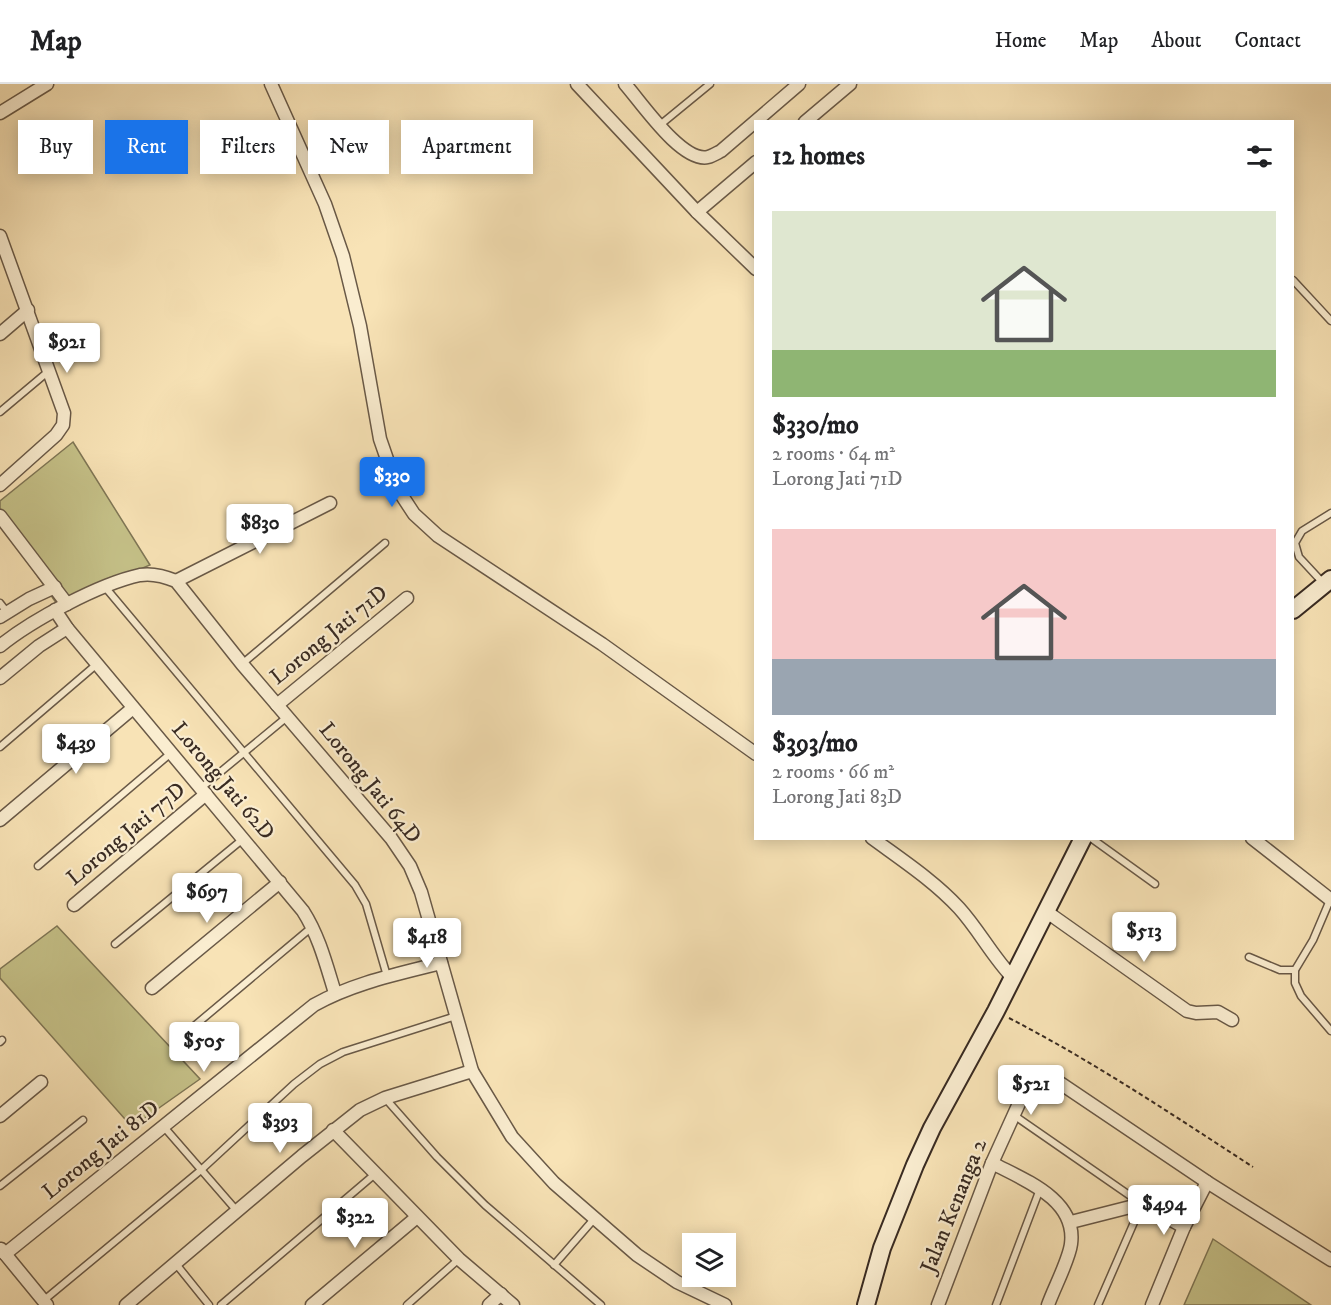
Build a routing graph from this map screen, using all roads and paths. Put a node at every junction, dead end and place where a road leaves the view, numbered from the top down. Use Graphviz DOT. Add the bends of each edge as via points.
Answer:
graph roads {
  1 [pos="47,84"];
  2 [pos="271,84"];
  3 [pos="577,84"];
  4 [pos="710,84"];
  5 [pos="799,84"];
  6 [pos="850,84"];
  7 [pos="629,85"];
  8 [pos="0,114"];
  9 [pos="757,120"];
  10 [pos="807,120"];
  11 [pos="754,123"];
  12 [pos="660,125"];
  13 [pos="754,164"];
  14 [pos="697,212"];
  15 [pos="0,236"];
  16 [pos="4,260"];
  17 [pos="754,267"];
  18 [pos="1294,281"];
  19 [pos="28,310"];
  20 [pos="1331,321"];
  21 [pos="0,334"];
  22 [pos="50,370"];
  23 [pos="0,411"];
  24 [pos="0,485"];
  25 [pos="330,503"];
  26 [pos="1331,513"];
  27 [pos="0,516"];
  28 [pos="386,543"];
  29 [pos="176,581"];
  30 [pos="1328,582"];
  31 [pos="55,587"];
  32 [pos="105,587"];
  33 [pos="407,598"];
  34 [pos="61,607"];
  35 [pos="1294,609"];
  36 [pos="2,610"];
  37 [pos="67,628"];
  38 [pos="0,646"];
  39 [pos="97,663"];
  40 [pos="242,664"];
  41 [pos="0,678"];
  42 [pos="277,705"];
  43 [pos="133,708"];
  44 [pos="288,717"];
  45 [pos="0,747"];
  46 [pos="171,753"];
  47 [pos="246,753"];
  48 [pos="754,753"];
  49 [pos="204,791"];
  50 [pos="0,820"];
  51 [pos="243,839"];
  52 [pos="875,840"];
  53 [pos="1082,840"];
  54 [pos="1093,840"];
  55 [pos="1255,840"];
  56 [pos="38,866"];
  57 [pos="280,882"];
  58 [pos="1155,884"];
  59 [pos="1331,900"];
  60 [pos="74,905"];
  61 [pos="1047,912"];
  62 [pos="313,926"];
  63 [pos="115,944"];
  64 [pos="1249,957"];
  65 [pos="441,963"];
  66 [pos="1295,970"];
  67 [pos="387,976"];
  68 [pos="1013,978"];
  69 [pos="152,988"];
  70 [pos="335,993"];
  71 [pos="996,1011"];
  72 [pos="456,1016"];
  73 [pos="1232,1020"];
  74 [pos="193,1027"];
  75 [pos="1331,1031"];
  76 [pos="472,1071"];
  77 [pos="41,1082"];
  78 [pos="385,1098"];
  79 [pos="0,1116"];
  80 [pos="1014,1116"];
  81 [pos="83,1120"];
  82 [pos="164,1126"];
  83 [pos="333,1130"];
  84 [pos="992,1163"];
  85 [pos="1253,1167"];
  86 [pos="201,1170"];
  87 [pos="375,1174"];
  88 [pos="1207,1182"];
  89 [pos="0,1186"];
  90 [pos="1040,1189"];
  91 [pos="1142,1204"];
  92 [pos="237,1212"];
  93 [pos="417,1217"];
  94 [pos="594,1219"];
  95 [pos="1071,1222"];
  96 [pos="1184,1227"];
  97 [pos="2,1251"];
  98 [pos="459,1259"];
  99 [pos="1331,1260"];
  100 [pos="176,1264"];
  101 [pos="554,1265"];
  102 [pos="501,1294"];
  103 [pos="43,1304"];
  104 [pos="126,1305"];
  105 [pos="209,1305"];
  106 [pos="221,1305"];
  107 [pos="312,1305"];
  108 [pos="406,1305"];
  109 [pos="489,1305"];
  110 [pos="513,1305"];
  111 [pos="601,1305"];
  112 [pos="725,1305"];
  113 [pos="866,1305"];
  114 [pos="938,1305"];
  115 [pos="996,1305"];
  116 [pos="1048,1305"];
  117 [pos="1098,1305"];
  118 [pos="1152,1305"];
  1 -- 8 [label="street"];
  2 -- 48 [label="street" via="325,204 343,256 380,439 397,488 414,514 438,536 602,644"];
  3 -- 14 [label="street"];
  4 -- 12 [label="lane"];
  5 -- 9 [label="street"];
  6 -- 10 [label="street"];
  7 -- 12 [label="street"];
  11 -- 12 [label="street" via="707,158 678,145"];
  13 -- 14 [label="street"];
  14 -- 17 [label="street"];
  15 -- 16 [label="street"];
  16 -- 19 [label="street"];
  18 -- 20 [label="lane"];
  19 -- 21 [label="street"];
  19 -- 22 [label="street"];
  22 -- 23 [label="lane"];
  22 -- 24 [label="street" via="64,413 63,425"];
  25 -- 29 [label="street"];
  26 -- 30 [label="lane" via="1302,531 1295,543 1299,556"];
  27 -- 31 [label="street, Lorong Jati 62D"];
  28 -- 40 [label="lane"];
  29 -- 32 [label="street, Lorong Jati 64D" via="162,575 141,575"];
  29 -- 40 [label="street, Lorong Jati 64D"];
  30 -- 35 [label="main road"];
  31 -- 34 [label="street, Lorong Jati 62D"];
  31 -- 36 [label="street"];
  32 -- 34 [label="street"];
  32 -- 47 [label="lane"];
  33 -- 42 [label="street, Lorong Jati 71D"];
  34 -- 37 [label="street, Lorong Jati 62D"];
  34 -- 38 [label="street"];
  37 -- 39 [label="street, Lorong Jati 62D"];
  37 -- 41 [label="street"];
  39 -- 43 [label="street, Lorong Jati 62D"];
  39 -- 45 [label="lane"];
  40 -- 42 [label="street, Lorong Jati 64D"];
  42 -- 44 [label="street, Lorong Jati 64D"];
  43 -- 46 [label="street, Lorong Jati 62D"];
  43 -- 50 [label="street"];
  44 -- 47 [label="lane"];
  44 -- 65 [label="street, Lorong Jati 64D" via="391,838 410,866"];
  46 -- 49 [label="street, Lorong Jati 62D"];
  46 -- 56 [label="lane"];
  47 -- 49 [label="lane"];
  47 -- 67 [label="lane" via="355,885 366,904"];
  49 -- 51 [label="street, Lorong Jati 62D"];
  49 -- 60 [label="street, Lorong Jati 77D"];
  51 -- 57 [label="street, Lorong Jati 62D"];
  51 -- 63 [label="lane"];
  52 -- 68 [label="street" via="945,894"];
  53 -- 61 [label="main road"];
  54 -- 58 [label="lane"];
  55 -- 59 [label="street"];
  57 -- 62 [label="street, Lorong Jati 62D"];
  57 -- 69 [label="street"];
  59 -- 66 [label="lane"];
  61 -- 68 [label="main road"];
  61 -- 73 [label="street" via="1187,1011 1218,1012"];
  62 -- 70 [label="street, Lorong Jati 62D"];
  62 -- 74 [label="lane"];
  64 -- 66 [label="lane" via="1280,970"];
  65 -- 67 [label="street, Lorong Jati 81D"];
  65 -- 72 [label="street, Lorong Jati 64D"];
  66 -- 75 [label="lane" via="1301,996"];
  67 -- 70 [label="street, Lorong Jati 81D"];
  68 -- 71 [label="main road"];
  70 -- 82 [label="street, Lorong Jati 81D" via="295,1019"];
  71 -- 85 [label="path" via="1118,1080"];
  71 -- 113 [label="main road" via="915,1165 882,1248"];
  72 -- 76 [label="street, Lorong Jati 64D"];
  72 -- 86 [label="lane" via="344,1052 320,1064"];
  76 -- 78 [label="street"];
  76 -- 94 [label="street, Lorong Jati 64D" via="512,1137 554,1184"];
  77 -- 79 [label="street"];
  78 -- 83 [label="street"];
  78 -- 101 [label="lane" via="485,1205"];
  80 -- 84 [label="street, Jalan Kenanga 2"];
  80 -- 88 [label="street, Jalan Kenanga 2" via="1031,1085 1043,1078 1060,1083"];
  80 -- 91 [label="lane"];
  81 -- 89 [label="lane"];
  82 -- 86 [label="lane"];
  82 -- 97 [label="street, Lorong Jati 81D"];
  83 -- 87 [label="street"];
  83 -- 92 [label="street"];
  84 -- 90 [label="street"];
  84 -- 114 [label="street, Jalan Kenanga 2"];
  86 -- 92 [label="lane"];
  86 -- 103 [label="lane"];
  87 -- 93 [label="street"];
  87 -- 106 [label="lane"];
  88 -- 96 [label="street"];
  88 -- 99 [label="street, Jalan Kenanga 2"];
  90 -- 95 [label="street"];
  90 -- 115 [label="lane"];
  91 -- 95 [label="street"];
  91 -- 96 [label="street"];
  91 -- 117 [label="lane"];
  92 -- 100 [label="street"];
  93 -- 98 [label="street"];
  93 -- 107 [label="street"];
  94 -- 101 [label="lane"];
  94 -- 112 [label="street, Lorong Jati 64D" via="653,1267"];
  95 -- 116 [label="street" via="1071,1245"];
  96 -- 118 [label="street"];
  97 -- 103 [label="street"];
  98 -- 102 [label="street"];
  98 -- 108 [label="lane"];
  100 -- 104 [label="street"];
  100 -- 105 [label="lane"];
  101 -- 111 [label="lane"];
  102 -- 109 [label="street"];
  102 -- 110 [label="street"];
}
